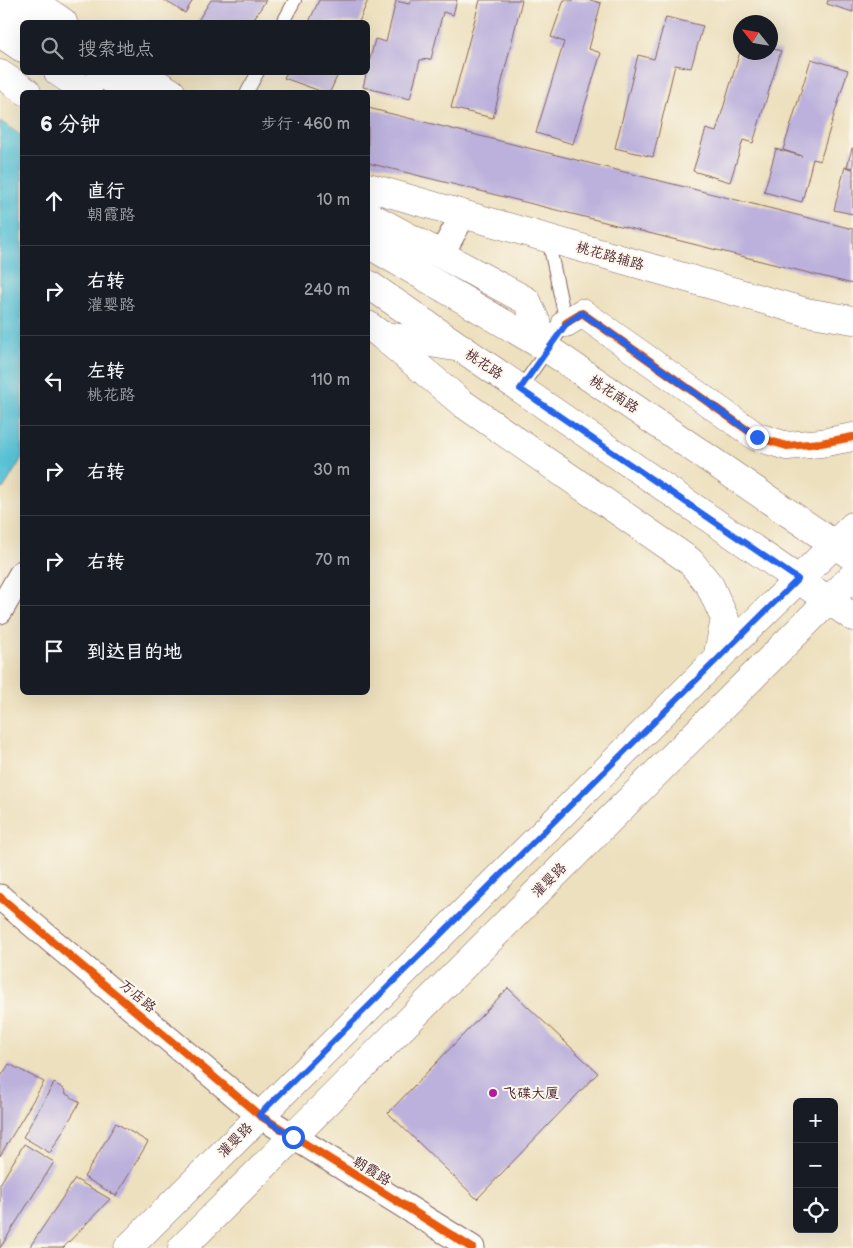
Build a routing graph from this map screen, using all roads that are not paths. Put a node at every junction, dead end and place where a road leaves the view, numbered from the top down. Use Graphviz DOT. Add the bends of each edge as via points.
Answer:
graph roads {
  1 [pos="8,0"];
  2 [pos="31,0"];
  3 [pos="295,0"];
  4 [pos="0,3"];
  5 [pos="26,20"];
  6 [pos="41,20"];
  7 [pos="60,20"];
  8 [pos="284,20"];
  9 [pos="0,33"];
  10 [pos="20,47"];
  11 [pos="0,74"];
  12 [pos="62,75"];
  13 [pos="105,75"];
  14 [pos="132,75"];
  15 [pos="142,75"];
  16 [pos="256,75"];
  17 [pos="24,90"];
  18 [pos="85,90"];
  19 [pos="127,90"];
  20 [pos="157,90"];
  21 [pos="168,90"];
  22 [pos="249,90"];
  23 [pos="370,188"];
  24 [pos="464,214"];
  25 [pos="370,216"];
  26 [pos="548,239"];
  27 [pos="370,245"];
  28 [pos="441,254"];
  29 [pos="370,285"];
  30 [pos="853,320"];
  31 [pos="566,324"];
  32 [pos="374,330"];
  33 [pos="461,348"];
  34 [pos="548,349"];
  35 [pos="520,389"];
  36 [pos="853,437"];
  37 [pos="847,542"];
  38 [pos="20,576"];
  39 [pos="853,576"];
  40 [pos="798,579"];
  41 [pos="829,600"];
  42 [pos="0,611"];
  43 [pos="853,617"];
  44 [pos="717,659"];
  45 [pos="0,897"];
  46 [pos="259,1115"];
  47 [pos="293,1137"];
  48 [pos="128,1248"];
  49 [pos="182,1248"];
  50 [pos="472,1248"];
  1 -- 6 [label="main road"];
  2 -- 7 [label="main road"];
  3 -- 8 [label="lane"];
  4 -- 5 [label="main road"];
  9 -- 10 [label="main road"];
  11 -- 17 [label="main road"];
  12 -- 18 [label="main road"];
  13 -- 19 [label="main road"];
  14 -- 20 [label="main road"];
  15 -- 21 [label="main road"];
  16 -- 22 [label="lane"];
  23 -- 24 [label="main road, 桃花路辅路"];
  24 -- 26 [label="main road, 桃花路辅路"];
  24 -- 28 [label="street"];
  25 -- 28 [label="main road"];
  26 -- 30 [label="main road, 桃花路辅路" via="806,312"];
  26 -- 31 [label="lane"];
  27 -- 34 [label="main road, 桃花南路"];
  28 -- 34 [label="main road" via="527,301"];
  29 -- 33 [label="main road, 桃花路"];
  31 -- 34 [label="lane"];
  31 -- 36 [label="main road" via="582,313 757,437 788,446"];
  32 -- 33 [label="main road"];
  32 -- 44 [label="main road" via="462,403 690,561 710,586 726,619"];
  33 -- 35 [label="main road, 桃花路"];
  34 -- 35 [label="lane"];
  34 -- 37 [label="main road, 桃花南路"];
  35 -- 40 [label="main road, 桃花路"];
  37 -- 40 [label="main road, 灌婴路"];
  38 -- 42 [label="street"];
  39 -- 41 [label="main road, 灌婴路"];
  40 -- 41 [label="main road"];
  40 -- 44 [label="main road, 灌婴路"];
  41 -- 43 [label="main road"];
  41 -- 47 [label="main road, 灌婴路"];
  44 -- 46 [label="main road, 灌婴路"];
  45 -- 46 [label="street, 万店路"];
  46 -- 47 [label="street, 朝霞路"];
  46 -- 48 [label="main road, 灌婴路"];
  47 -- 49 [label="main road, 灌婴路"];
  47 -- 50 [label="street, 朝霞路"];
}
